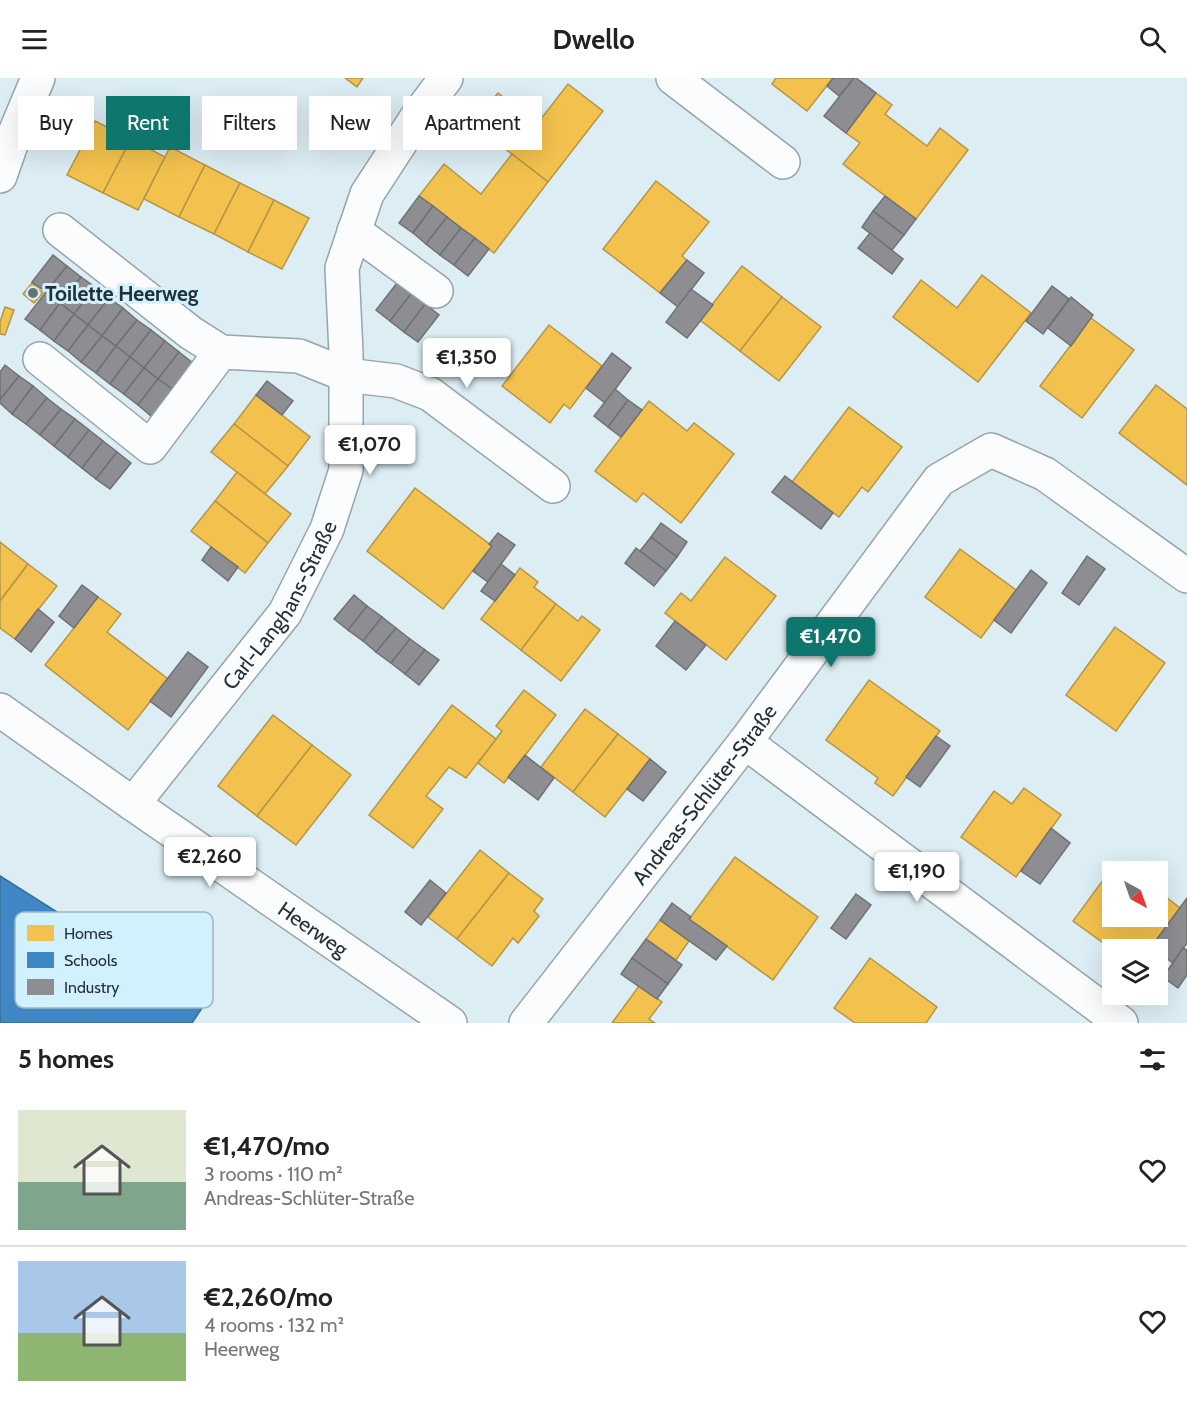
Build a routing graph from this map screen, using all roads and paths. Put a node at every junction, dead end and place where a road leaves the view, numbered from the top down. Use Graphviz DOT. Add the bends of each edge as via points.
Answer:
graph roads {
  1 [pos="38,78"];
  2 [pos="446,78"];
  3 [pos="674,78"];
  4 [pos="783,162"];
  5 [pos="0,176"];
  6 [pos="60,230"];
  7 [pos="354,231"];
  8 [pos="436,291"];
  9 [pos="222,352"];
  10 [pos="40,359"];
  11 [pos="346,375"];
  12 [pos="553,486"];
  13 [pos="1187,576"];
  14 [pos="0,710"];
  15 [pos="745,742"];
  16 [pos="133,804"];
  17 [pos="450,1023"];
  18 [pos="526,1023"];
  19 [pos="1121,1023"];
  1 -- 5 [label="street"];
  2 -- 7 [label="street, Carl-Langhans-Straße" via="367,194"];
  3 -- 4 [label="street"];
  6 -- 9 [label="street" via="191,333"];
  7 -- 8 [label="street"];
  7 -- 11 [label="street, Carl-Langhans-Straße" via="342,268"];
  9 -- 10 [label="street" via="150,447"];
  9 -- 11 [label="street" via="299,356"];
  11 -- 12 [label="street" via="396,381 430,394"];
  11 -- 16 [label="street, Carl-Langhans-Straße" via="346,470 327,529 285,613"];
  13 -- 15 [label="street, Andreas-Schlüter-Straße" via="1045,474 991,450 939,480"];
  14 -- 16 [label="street, Heerweg"];
  15 -- 18 [label="street, Andreas-Schlüter-Straße"];
  15 -- 19 [label="street"];
  16 -- 17 [label="street, Heerweg"];
}
